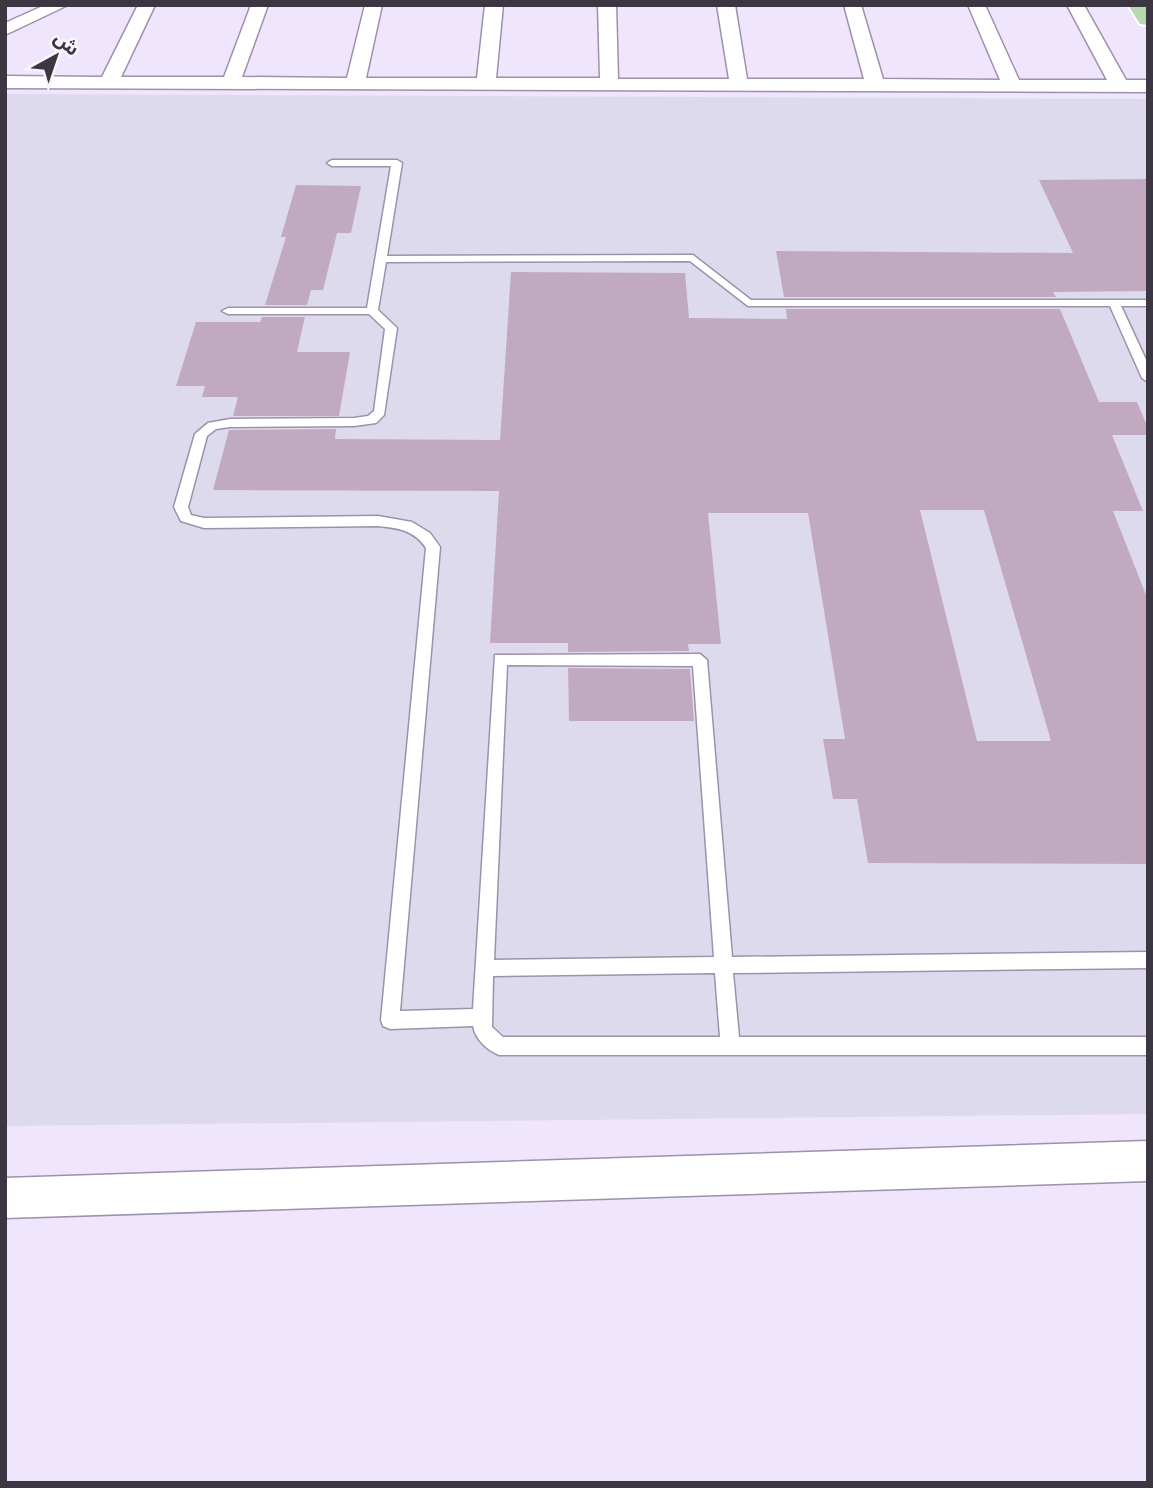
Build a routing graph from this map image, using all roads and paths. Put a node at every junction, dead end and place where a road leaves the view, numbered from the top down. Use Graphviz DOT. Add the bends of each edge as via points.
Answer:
graph roads {
  1 [pos="29,5"];
  2 [pos="60,5"];
  3 [pos="147,5"];
  4 [pos="260,5"];
  5 [pos="374,5"];
  6 [pos="494,5"];
  7 [pos="607,5"];
  8 [pos="726,5"];
  9 [pos="852,5"];
  10 [pos="976,5"];
  11 [pos="1075,5"];
  12 [pos="1138,5"];
  13 [pos="5,16"];
  14 [pos="1148,19"];
  15 [pos="5,30"];
  16 [pos="5,82"];
  17 [pos="109,82"];
  18 [pos="231,83"];
  19 [pos="355,83"];
  20 [pos="486,84"];
  21 [pos="609,84"];
  22 [pos="739,85"];
  23 [pos="875,85"];
  24 [pos="1012,86"];
  25 [pos="1148,86"];
  26 [pos="1120,87"];
  27 [pos="332,163"];
  28 [pos="381,259"];
  29 [pos="1114,303"];
  30 [pos="1148,303"];
  31 [pos="228,311"];
  32 [pos="372,312"];
  33 [pos="1148,378"];
  34 [pos="1148,960"];
  35 [pos="724,965"];
  36 [pos="484,968"];
  37 [pos="482,1017"];
  38 [pos="730,1046"];
  39 [pos="1148,1046"];
  40 [pos="1148,1161"];
  41 [pos="5,1198"];
  1 -- 13 [label="street"];
  2 -- 15 [label="street"];
  3 -- 17 [label="street"];
  4 -- 18 [label="street"];
  5 -- 19 [label="street"];
  6 -- 20 [label="street"];
  7 -- 21 [label="street"];
  8 -- 22 [label="street"];
  9 -- 23 [label="street"];
  10 -- 24 [label="street"];
  11 -- 26 [label="street"];
  12 -- 14 [label="main road"];
  16 -- 17 [label="street"];
  17 -- 18 [label="street"];
  18 -- 19 [label="street"];
  19 -- 20 [label="street"];
  20 -- 21 [label="street"];
  21 -- 22 [label="street"];
  22 -- 23 [label="street"];
  23 -- 24 [label="street"];
  24 -- 26 [label="street"];
  25 -- 26 [label="street"];
  27 -- 28 [label="lane" via="397,163"];
  28 -- 29 [label="lane" via="693,258 748,303"];
  28 -- 32 [label="lane"];
  29 -- 30 [label="lane"];
  29 -- 33 [label="lane"];
  31 -- 32 [label="lane"];
  32 -- 37 [label="lane" via="390,328 380,412 372,420 354,422 212,426 201,434 181,508 186,518 204,523 378,521 407,525 433,547 390,1020"];
  34 -- 35 [label="lane"];
  35 -- 36 [label="lane"];
  35 -- 36 [label="lane" via="700,660 500,659"];
  35 -- 38 [label="lane"];
  36 -- 37 [label="lane"];
  37 -- 38 [label="lane" via="483,1031 499,1046"];
  38 -- 39 [label="lane"];
  40 -- 41 [label="street"];
}
